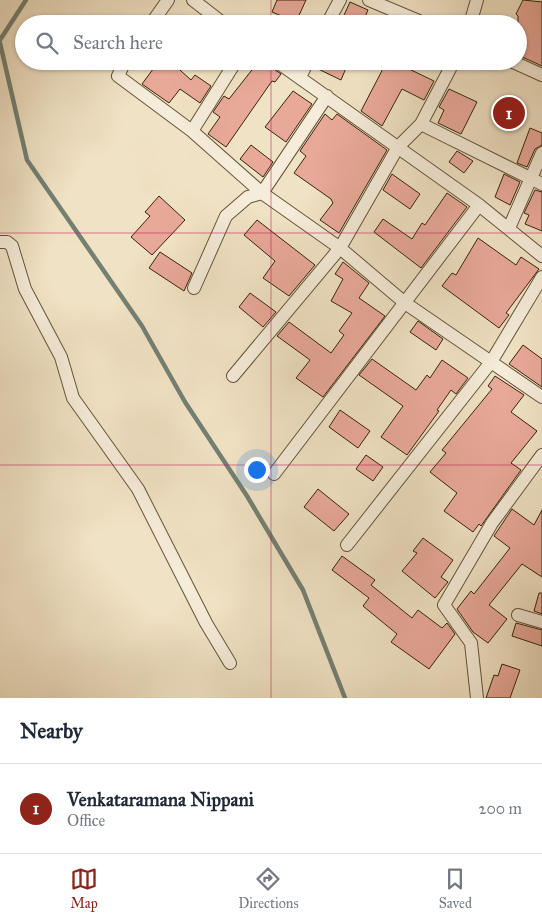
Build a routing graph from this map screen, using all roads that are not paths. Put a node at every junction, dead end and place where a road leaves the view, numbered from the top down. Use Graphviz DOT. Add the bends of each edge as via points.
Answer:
graph roads {
  1 [pos="168,0"];
  2 [pos="194,0"];
  3 [pos="340,0"];
  4 [pos="369,0"];
  5 [pos="477,0"];
  6 [pos="157,15"];
  7 [pos="213,15"];
  8 [pos="332,15"];
  9 [pos="405,15"];
  10 [pos="473,15"];
  11 [pos="527,68"];
  12 [pos="121,70"];
  13 [pos="230,70"];
  14 [pos="290,70"];
  15 [pos="304,70"];
  16 [pos="449,70"];
  17 [pos="542,75"];
  18 [pos="300,77"];
  19 [pos="327,96"];
  20 [pos="421,124"];
  21 [pos="192,131"];
  22 [pos="398,147"];
  23 [pos="542,153"];
  24 [pos="537,182"];
  25 [pos="262,193"];
  26 [pos="479,205"];
  27 [pos="509,228"];
  28 [pos="0,242"];
  29 [pos="340,248"];
  30 [pos="542,256"];
  31 [pos="542,277"];
  32 [pos="194,288"];
  33 [pos="405,303"];
  34 [pos="491,362"];
  35 [pos="234,376"];
  36 [pos="542,397"];
  37 [pos="542,455"];
  38 [pos="274,474"];
  39 [pos="347,545"];
  40 [pos="518,615"];
  41 [pos="542,622"];
  42 [pos="230,663"];
  43 [pos="477,698"];
  1 -- 6 [label="street"];
  2 -- 7 [label="street"];
  3 -- 8 [label="street"];
  4 -- 9 [label="street"];
  5 -- 10 [label="street"];
  11 -- 17 [label="street"];
  12 -- 21 [label="street" via="118,76"];
  13 -- 21 [label="street"];
  14 -- 18 [label="street"];
  15 -- 18 [label="street"];
  16 -- 20 [label="street"];
  18 -- 19 [label="street"];
  19 -- 22 [label="street"];
  19 -- 25 [label="street"];
  20 -- 22 [label="street"];
  20 -- 24 [label="street"];
  21 -- 25 [label="street"];
  22 -- 26 [label="street"];
  22 -- 29 [label="street"];
  23 -- 24 [label="street"];
  24 -- 27 [label="street"];
  25 -- 29 [label="street"];
  25 -- 32 [label="street" via="248,197 226,216"];
  26 -- 27 [label="street"];
  26 -- 33 [label="street"];
  27 -- 30 [label="street"];
  28 -- 42 [label="street" via="12,246 25,289 61,356 75,402 138,489 206,623"];
  29 -- 33 [label="street"];
  29 -- 35 [label="street"];
  31 -- 34 [label="street"];
  33 -- 34 [label="street"];
  33 -- 38 [label="street"];
  34 -- 36 [label="street"];
  34 -- 39 [label="street"];
  37 -- 43 [label="street" via="492,523 444,605 471,643"];
  40 -- 41 [label="street"];
}
